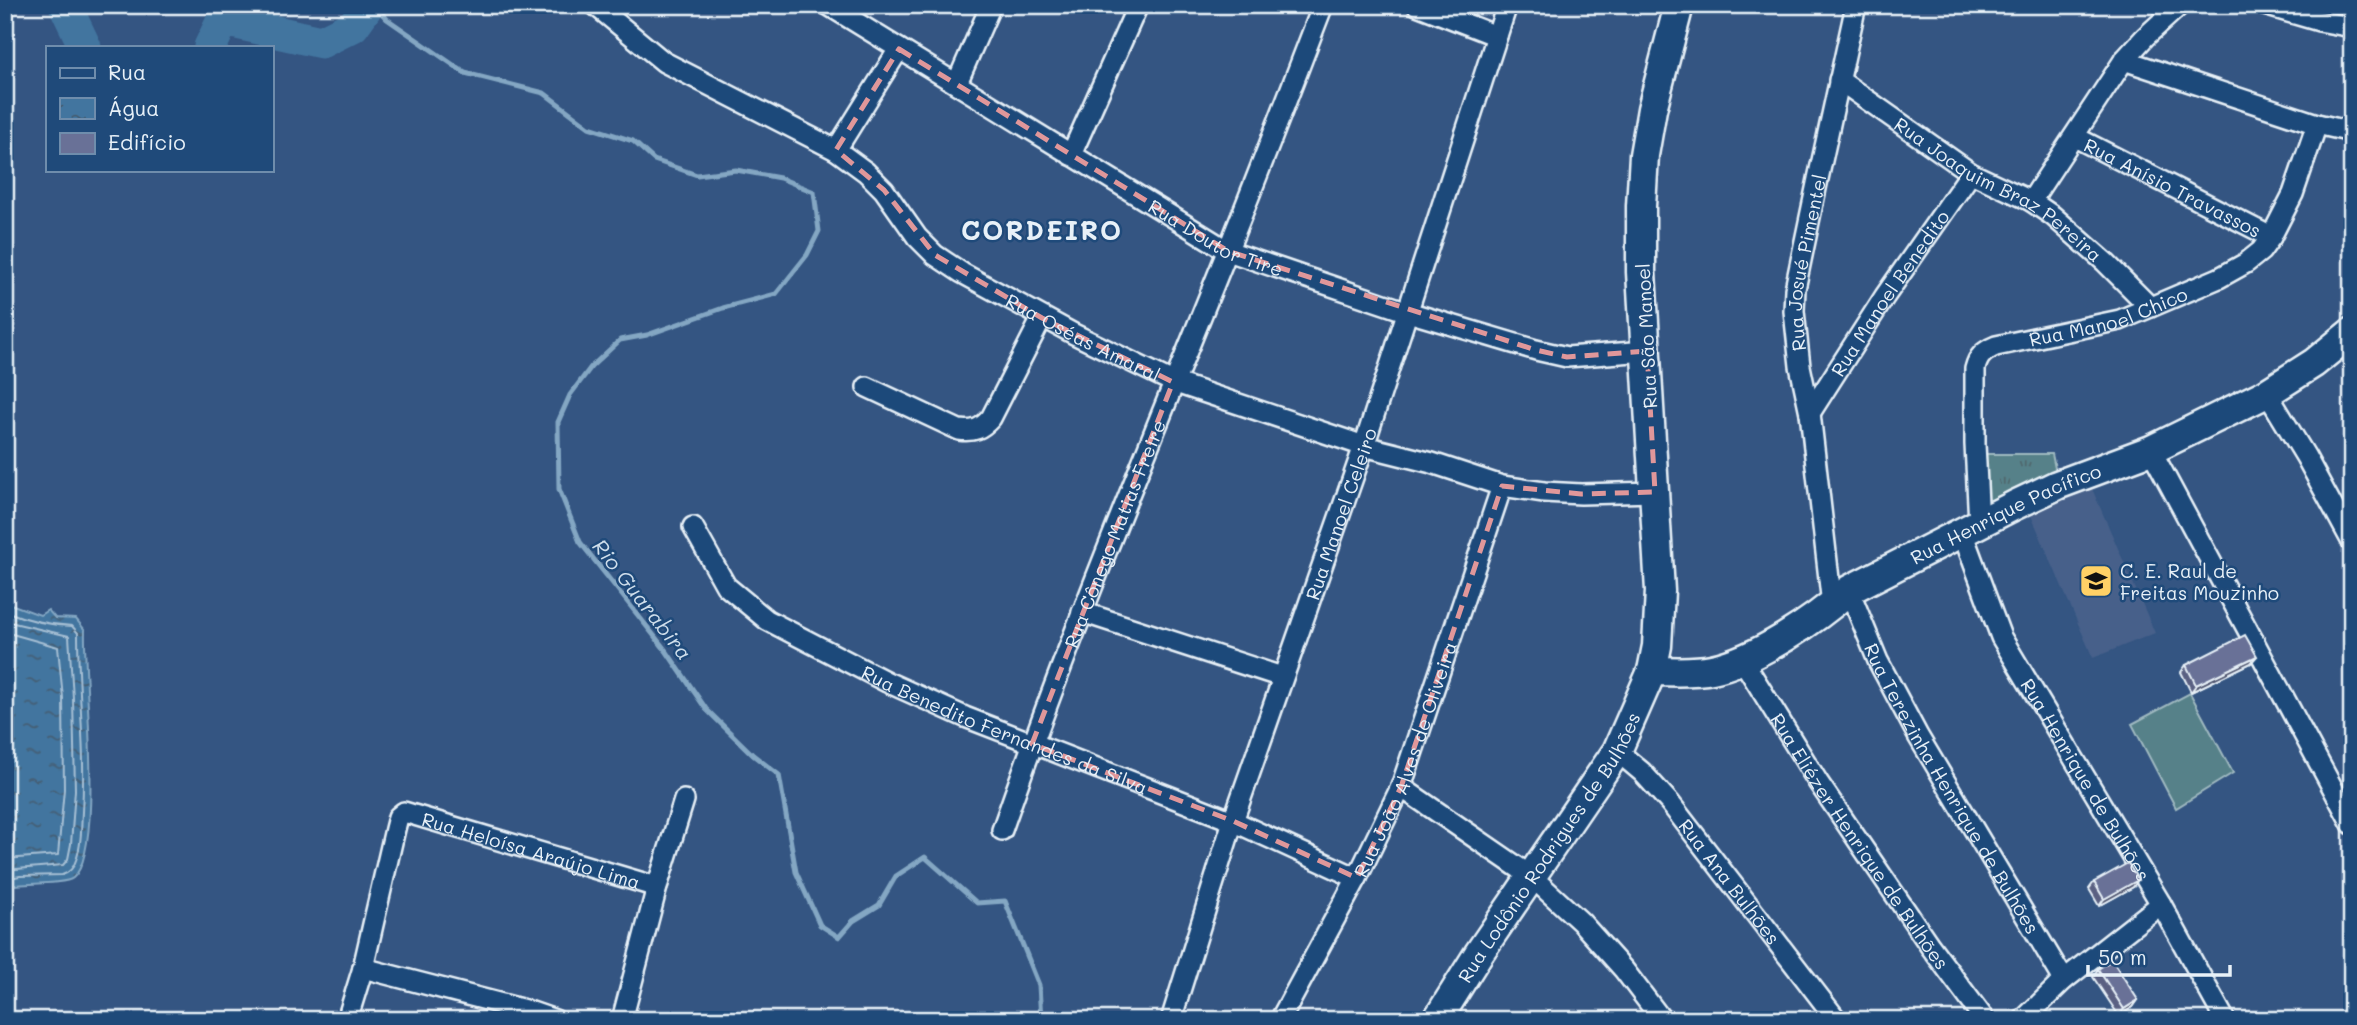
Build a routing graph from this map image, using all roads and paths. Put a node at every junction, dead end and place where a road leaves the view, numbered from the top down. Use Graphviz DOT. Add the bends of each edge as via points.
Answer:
graph roads {
  1 [pos="595,5"];
  2 [pos="828,5"];
  3 [pos="990,5"];
  4 [pos="1138,5"];
  5 [pos="1323,5"];
  6 [pos="1417,5"];
  7 [pos="1507,5"];
  8 [pos="1679,5"];
  9 [pos="1856,5"];
  10 [pos="2180,5"];
  11 [pos="2264,5"];
  12 [pos="2352,27"];
  13 [pos="1497,36"];
  14 [pos="899,49"];
  15 [pos="2124,60"];
  16 [pos="1839,80"];
  17 [pos="957,83"];
  18 [pos="2317,124"];
  19 [pos="2352,132"];
  20 [pos="2075,137"];
  21 [pos="836,150"];
  22 [pos="1071,155"];
  23 [pos="1971,173"];
  24 [pos="2031,201"];
  25 [pos="2271,237"];
  26 [pos="1228,251"];
  27 [pos="2150,307"];
  28 [pos="1408,312"];
  29 [pos="1042,318"];
  30 [pos="2352,332"];
  31 [pos="1647,351"];
  32 [pos="1174,382"];
  33 [pos="867,387"];
  34 [pos="2267,393"];
  35 [pos="1810,414"];
  36 [pos="1364,446"];
  37 [pos="2151,450"];
  38 [pos="1502,486"];
  39 [pos="1655,492"];
  40 [pos="693,527"];
  41 [pos="1971,528"];
  42 [pos="2352,542"];
  43 [pos="1840,598"];
  44 [pos="1082,612"];
  45 [pos="1742,659"];
  46 [pos="1652,671"];
  47 [pos="1282,677"];
  48 [pos="1032,744"];
  49 [pos="1617,751"];
  50 [pos="1401,787"];
  51 [pos="2344,790"];
  52 [pos="684,800"];
  53 [pos="1233,821"];
  54 [pos="2352,824"];
  55 [pos="1002,830"];
  56 [pos="1532,877"];
  57 [pos="1357,878"];
  58 [pos="657,887"];
  59 [pos="2161,904"];
  60 [pos="363,968"];
  61 [pos="2064,981"];
  62 [pos="347,1020"];
  63 [pos="555,1020"];
  64 [pos="622,1020"];
  65 [pos="1171,1020"];
  66 [pos="1280,1020"];
  67 [pos="1437,1020"];
  68 [pos="1662,1020"];
  69 [pos="1837,1020"];
  70 [pos="1985,1020"];
  71 [pos="2023,1020"];
  72 [pos="2225,1020"];
  1 -- 21 [label="street, Rua Oséas Amaral" via="664,62"];
  2 -- 14 [label="street, Rua Doutor Tire"];
  3 -- 17 [label="street"];
  4 -- 22 [label="street"];
  5 -- 26 [label="street, Rua Cônego Matias Freire"];
  6 -- 13 [label="street"];
  7 -- 13 [label="street, Rua Manoel Celeiro"];
  8 -- 31 [label="main road, Rua São Manoel" via="1644,155 1641,272"];
  9 -- 16 [label="street, Rua Josué Pimentel"];
  10 -- 15 [label="street"];
  11 -- 12 [label="street"];
  13 -- 28 [label="street, Rua Manoel Celeiro"];
  14 -- 17 [label="street, Rua Doutor Tire"];
  14 -- 21 [label="street"];
  15 -- 18 [label="street"];
  15 -- 20 [label="street"];
  16 -- 23 [label="street, Rua Joaquim Braz Pereira"];
  16 -- 35 [label="street, Rua Josué Pimentel" via="1795,289 1795,332"];
  17 -- 22 [label="street, Rua Doutor Tire"];
  18 -- 19 [label="street"];
  18 -- 25 [label="street, Rua Manoel Chico" via="2293,194"];
  20 -- 24 [label="street"];
  20 -- 25 [label="street, Rua Anísio Travassos"];
  21 -- 29 [label="street, Rua Oséas Amaral" via="884,190 935,255"];
  22 -- 26 [label="street, Rua Doutor Tire"];
  23 -- 24 [label="street, Rua Joaquim Braz Pereira"];
  23 -- 35 [label="street, Rua Manoel Benedito"];
  24 -- 27 [label="street, Rua Joaquim Braz Pereira" via="2105,262"];
  25 -- 27 [label="street, Rua Manoel Chico" via="2246,263"];
  26 -- 28 [label="street, Rua Doutor Tire"];
  26 -- 32 [label="street, Rua Cônego Matias Freire"];
  27 -- 41 [label="street, Rua Manoel Chico" via="2120,320 1996,346 1977,359"];
  28 -- 31 [label="street, Rua Doutor Tire" via="1567,357"];
  28 -- 36 [label="street, Rua Manoel Celeiro"];
  29 -- 32 [label="street, Rua Oséas Amaral"];
  29 -- 33 [label="street" via="983,428 959,430"];
  30 -- 34 [label="main road, Rua Henrique Pacífico"];
  31 -- 39 [label="main road, Rua São Manoel"];
  32 -- 36 [label="street, Rua Oséas Amaral"];
  32 -- 44 [label="street, Rua Cônego Matias Freire"];
  34 -- 37 [label="main road, Rua Henrique Pacífico"];
  34 -- 42 [label="street"];
  35 -- 43 [label="street, Rua Josué Pimentel"];
  36 -- 38 [label="street, Rua Oséas Amaral"];
  36 -- 47 [label="street, Rua Manoel Celeiro"];
  37 -- 41 [label="main road, Rua Henrique Pacífico" via="2057,485"];
  37 -- 51 [label="street"];
  38 -- 39 [label="street, Rua Oséas Amaral" via="1581,495"];
  38 -- 50 [label="street, Rua João Alves de Oliveira"];
  39 -- 46 [label="main road, Rua São Manoel" via="1660,591"];
  40 -- 48 [label="street, Rua Benedito Fernandes da Silva" via="726,586 767,620 887,682"];
  41 -- 43 [label="main road, Rua Henrique Pacífico"];
  41 -- 59 [label="street, Rua Henrique de Bulhões" via="2001,637"];
  43 -- 45 [label="main road, Rua Henrique Pacífico"];
  43 -- 61 [label="street, Rua Terezinha Henrique de Bulhões"];
  44 -- 47 [label="street"];
  44 -- 48 [label="street, Rua Cônego Matias Freire"];
  45 -- 46 [label="main road, Rua Henrique Pacífico" via="1710,669"];
  45 -- 70 [label="street, Rua Eliézer Henrique de Bulhões" via="1818,782"];
  46 -- 49 [label="main road, Rua Lodônio Rodrigues de Bulhões"];
  47 -- 53 [label="street, Rua Manoel Celeiro"];
  48 -- 53 [label="street, Rua Benedito Fernandes da Silva"];
  48 -- 55 [label="street, Rua Cônego Matias Freire"];
  49 -- 56 [label="main road, Rua Lodônio Rodrigues de Bulhões"];
  49 -- 69 [label="street, Rua Ana Bulhões" via="1670,803"];
  50 -- 56 [label="street"];
  50 -- 57 [label="street, Rua João Alves de Oliveira"];
  51 -- 54 [label="street"];
  52 -- 58 [label="street"];
  53 -- 57 [label="street, Rua Benedito Fernandes da Silva"];
  53 -- 65 [label="street, Rua Manoel Celeiro"];
  56 -- 67 [label="main road, Rua Lodônio Rodrigues de Bulhões"];
  56 -- 68 [label="street" via="1581,922"];
  57 -- 66 [label="street, Rua João Alves de Oliveira"];
  58 -- 60 [label="street, Rua Heloísa Araújo Lima" via="404,812 398,817"];
  58 -- 64 [label="street"];
  59 -- 61 [label="street"];
  59 -- 72 [label="street, Rua Henrique de Bulhões"];
  60 -- 62 [label="street"];
  60 -- 63 [label="street"];
  61 -- 71 [label="street"];
}
